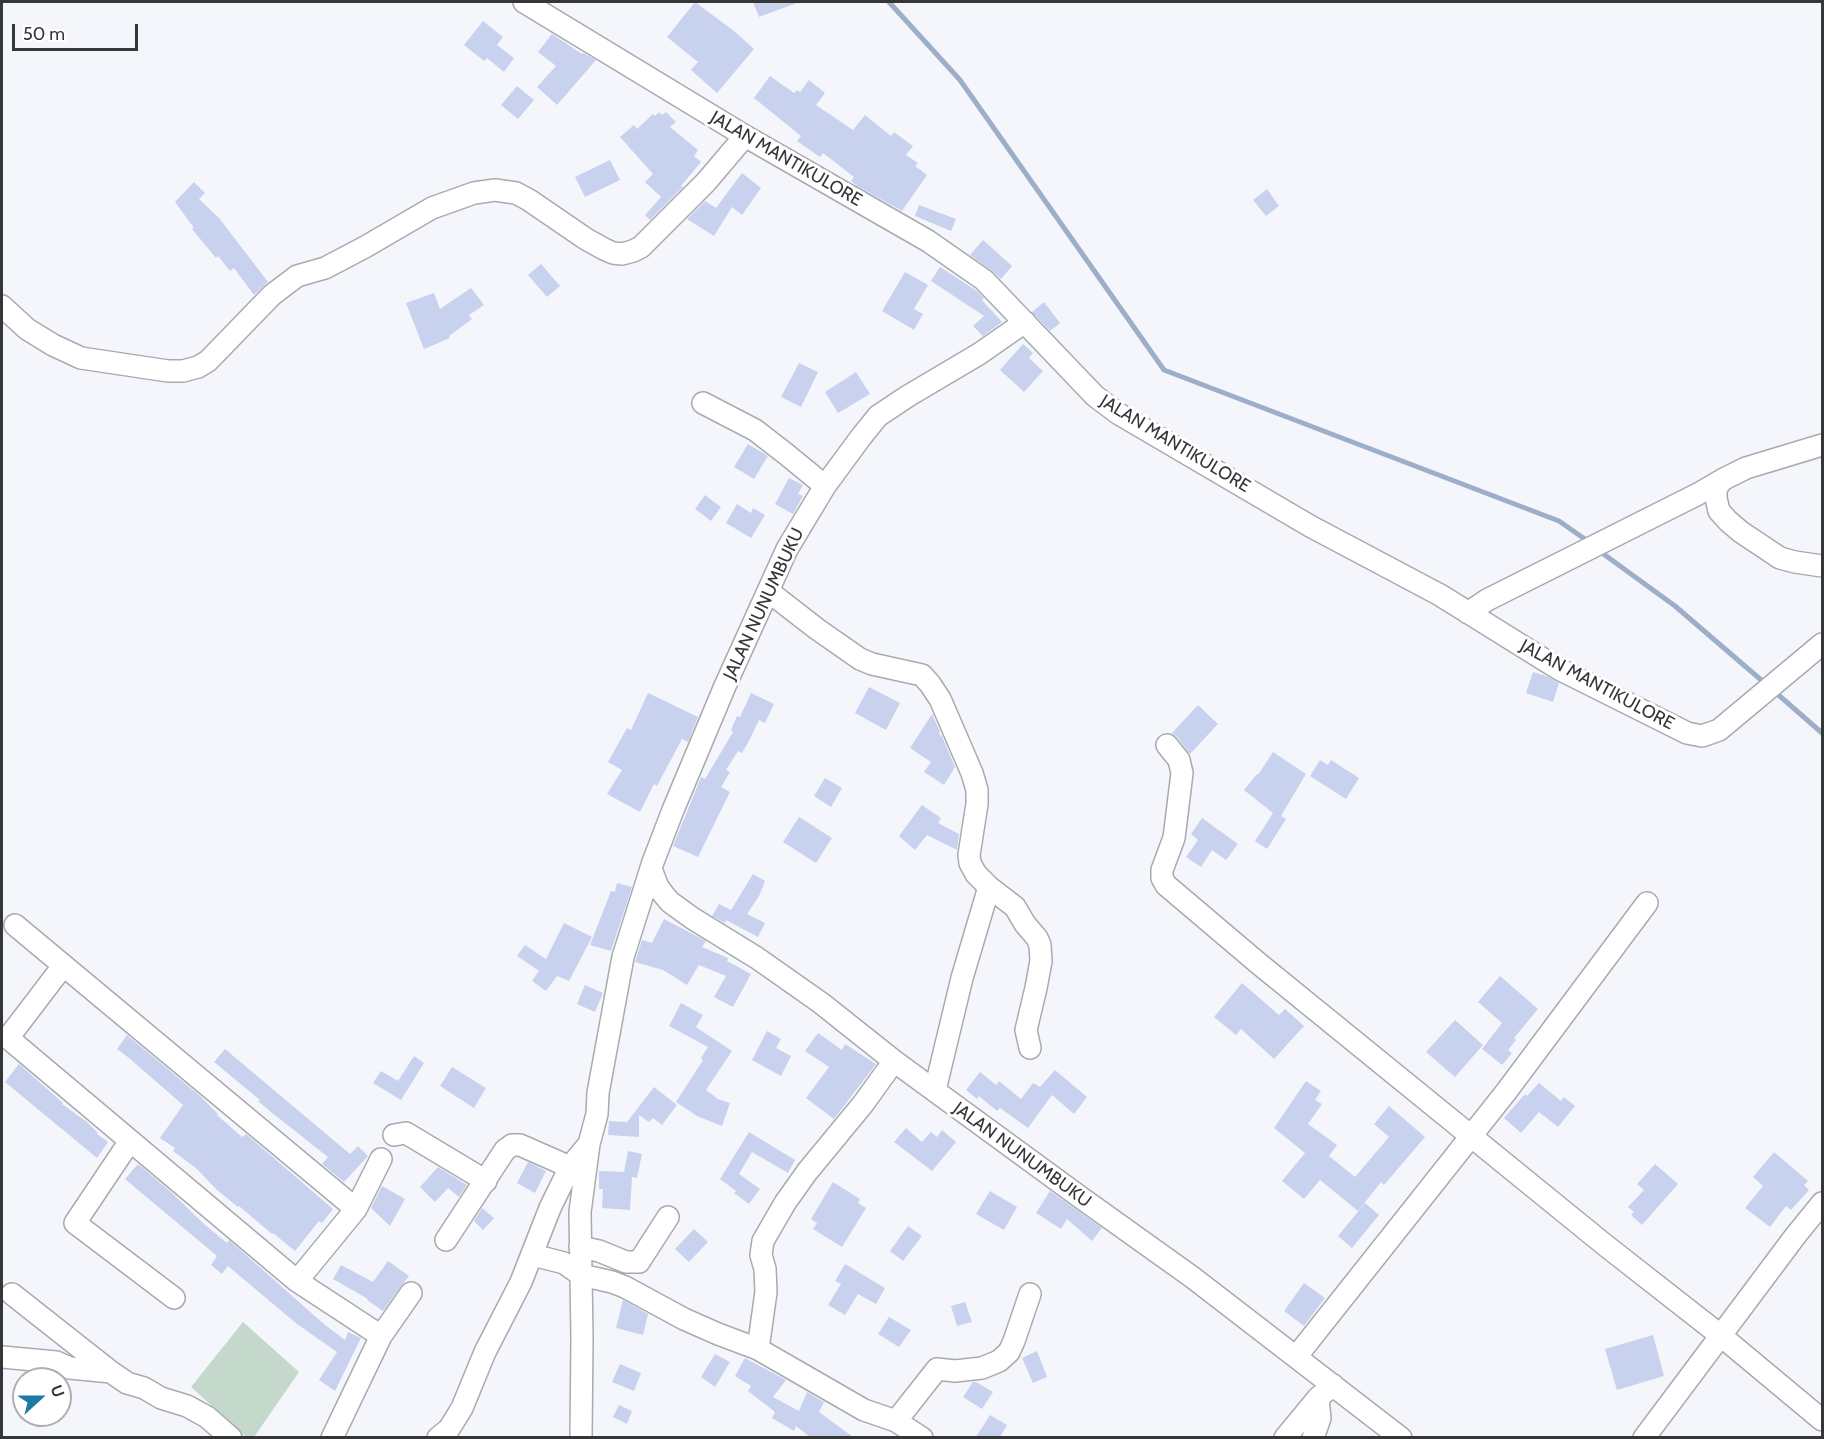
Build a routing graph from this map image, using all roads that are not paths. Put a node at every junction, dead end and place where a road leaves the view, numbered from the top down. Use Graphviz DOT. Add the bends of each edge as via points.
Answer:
graph roads {
  1 [pos="524,2"];
  2 [pos="745,136"];
  3 [pos="2,306"];
  4 [pos="1025,322"];
  5 [pos="703,403"];
  6 [pos="1822,445"];
  7 [pos="1722,480"];
  8 [pos="825,486"];
  9 [pos="1822,566"];
  10 [pos="768,591"];
  11 [pos="1468,613"];
  12 [pos="1822,644"];
  13 [pos="1167,745"];
  14 [pos="651,869"];
  15 [pos="989,887"];
  16 [pos="1647,903"];
  17 [pos="15,925"];
  18 [pos="63,966"];
  19 [pos="1030,1048"];
  20 [pos="894,1060"];
  21 [pos="935,1090"];
  22 [pos="394,1135"];
  23 [pos="1472,1135"];
  24 [pos="130,1141"];
  25 [pos="590,1144"];
  26 [pos="381,1159"];
  27 [pos="570,1167"];
  28 [pos="486,1181"];
  29 [pos="1822,1203"];
  30 [pos="356,1209"];
  31 [pos="669,1217"];
  32 [pos="447,1240"];
  33 [pos="580,1247"];
  34 [pos="533,1255"];
  35 [pos="581,1275"];
  36 [pos="297,1281"];
  37 [pos="411,1293"];
  38 [pos="12,1294"];
  39 [pos="1029,1294"];
  40 [pos="174,1298"];
  41 [pos="1720,1335"];
  42 [pos="381,1336"];
  43 [pos="758,1349"];
  44 [pos="2,1357"];
  45 [pos="1296,1357"];
  46 [pos="68,1367"];
  47 [pos="72,1368"];
  48 [pos="111,1372"];
  49 [pos="1326,1391"];
  50 [pos="1822,1420"];
  51 [pos="896,1421"];
  52 [pos="231,1437"];
  53 [pos="333,1437"];
  54 [pos="438,1437"];
  55 [pos="581,1437"];
  56 [pos="922,1437"];
  57 [pos="1285,1437"];
  58 [pos="1313,1437"];
  59 [pos="1401,1437"];
  60 [pos="1644,1437"];
  1 -- 2 [label="street, JALAN MANTIKULORE"];
  2 -- 3 [label="street" via="706,182 633,251 622,254 604,249 516,193 474,193 432,208 325,268 297,276 272,295 208,361 183,371 81,358 27,329"];
  2 -- 4 [label="street, JALAN MANTIKULORE" via="928,241 984,280"];
  4 -- 8 [label="street, JALAN NUNUMBUKU" via="878,416"];
  4 -- 11 [label="street, JALAN MANTIKULORE" via="1095,396 1119,414"];
  5 -- 8 [label="street" via="755,430"];
  6 -- 7 [label="street" via="1746,468"];
  7 -- 9 [label="street" via="1716,498 1719,511 1728,521 1780,558"];
  7 -- 11 [label="street"];
  8 -- 10 [label="street, JALAN NUNUMBUKU" via="787,549"];
  10 -- 14 [label="street, JALAN NUNUMBUKU"];
  10 -- 15 [label="street" via="860,659 922,675 930,684 940,699 977,790 969,855 973,869"];
  11 -- 12 [label="street, JALAN MANTIKULORE" via="1559,669 1687,733 1702,736 1719,730"];
  13 -- 23 [label="street" via="1179,760 1182,773 1174,838 1162,870 1164,883"];
  14 -- 20 [label="street, JALAN NUNUMBUKU" via="670,902 821,1003"];
  14 -- 25 [label="street, JALAN NUNUMBUKU" via="623,957"];
  15 -- 19 [label="street" via="1015,907 1040,945 1041,961 1026,1030"];
  15 -- 21 [label="street"];
  16 -- 23 [label="street"];
  17 -- 18 [label="street"];
  18 -- 24 [label="street" via="8,1038"];
  18 -- 30 [label="street"];
  20 -- 21 [label="street, JALAN NUNUMBUKU"];
  20 -- 43 [label="street" via="785,1203 763,1241 766,1292"];
  21 -- 45 [label="street, JALAN NUNUMBUKU"];
  22 -- 28 [label="street" via="406,1133"];
  23 -- 41 [label="street"];
  23 -- 45 [label="street"];
  24 -- 36 [label="street"];
  24 -- 40 [label="street" via="75,1223"];
  25 -- 27 [label="street"];
  25 -- 33 [label="street, JALAN NUNUMBUKU" via="580,1212"];
  26 -- 30 [label="street"];
  27 -- 28 [label="street" via="512,1145"];
  27 -- 34 [label="street"];
  28 -- 32 [label="street"];
  29 -- 41 [label="street"];
  30 -- 36 [label="street"];
  31 -- 33 [label="street" via="639,1262 626,1262"];
  33 -- 35 [label="street, JALAN NUNUMBUKU"];
  34 -- 35 [label="street" via="564,1263"];
  34 -- 54 [label="street" via="462,1408 449,1429"];
  35 -- 43 [label="street" via="625,1287 684,1319"];
  35 -- 55 [label="street, JALAN NUNUMBUKU"];
  36 -- 42 [label="street"];
  37 -- 42 [label="street"];
  38 -- 48 [label="street"];
  39 -- 51 [label="street" via="1009,1352 982,1368 937,1369"];
  41 -- 50 [label="street"];
  41 -- 60 [label="street"];
  42 -- 53 [label="street"];
  43 -- 51 [label="street" via="864,1410"];
  44 -- 46 [label="street" via="56,1362"];
  45 -- 49 [label="street, JALAN NUNUMBUKU"];
  47 -- 48 [label="street"];
  48 -- 52 [label="street" via="127,1383 187,1406"];
  49 -- 57 [label="street"];
  49 -- 58 [label="street"];
  49 -- 59 [label="street, JALAN NUNUMBUKU"];
  51 -- 56 [label="street"];
}
